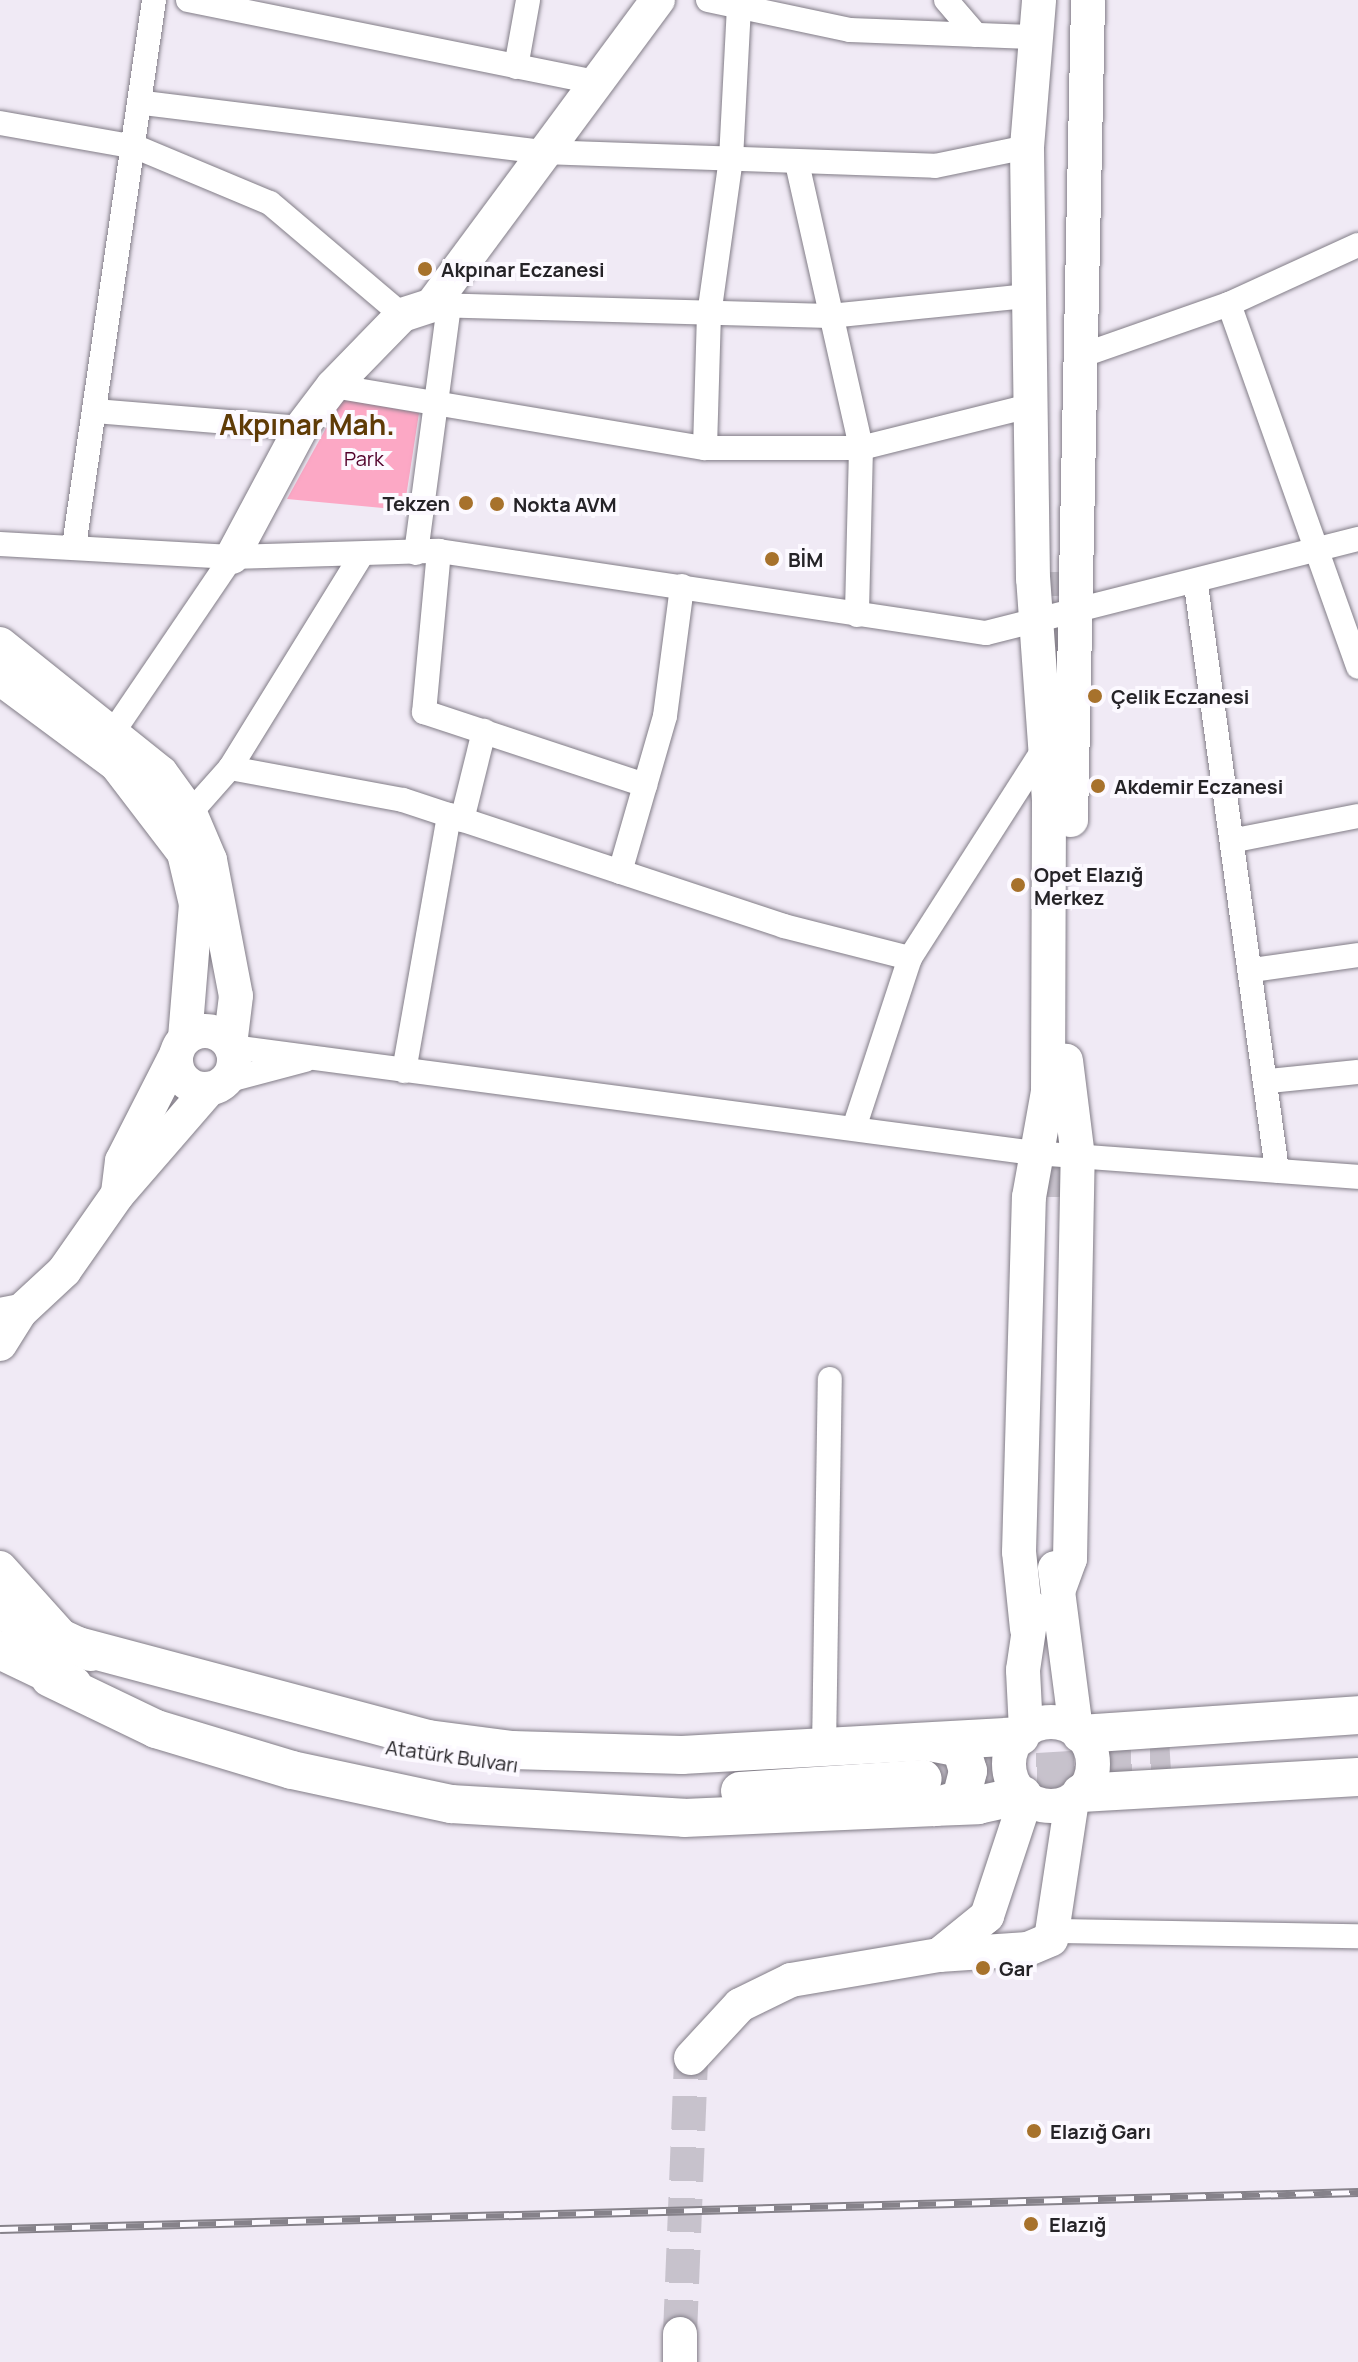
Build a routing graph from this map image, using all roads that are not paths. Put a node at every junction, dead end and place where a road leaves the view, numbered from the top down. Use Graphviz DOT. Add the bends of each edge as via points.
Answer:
graph roads {
  1 [pos="154,0"];
  2 [pos="188,0"];
  3 [pos="528,0"];
  4 [pos="658,0"];
  5 [pos="708,0"];
  6 [pos="946,0"];
  7 [pos="1042,0"];
  8 [pos="1069,0"];
  9 [pos="1088,0"];
  10 [pos="739,8"];
  11 [pos="976,35"];
  12 [pos="1031,37"];
  13 [pos="516,67"];
  14 [pos="593,82"];
  15 [pos="144,103"];
  16 [pos="0,123"];
  17 [pos="136,147"];
  18 [pos="1027,147"];
  19 [pos="542,152"];
  20 [pos="731,159"];
  21 [pos="797,163"];
  22 [pos="1358,245"];
  23 [pos="1028,296"];
  24 [pos="1229,304"];
  25 [pos="427,309"];
  26 [pos="709,315"];
  27 [pos="830,316"];
  28 [pos="1086,354"];
  29 [pos="333,386"];
  30 [pos="1030,406"];
  31 [pos="439,407"];
  32 [pos="95,411"];
  33 [pos="301,428"];
  34 [pos="705,448"];
  35 [pos="861,448"];
  36 [pos="1358,539"];
  37 [pos="0,544"];
  38 [pos="74,546"];
  39 [pos="1320,550"];
  40 [pos="427,552"];
  41 [pos="362,554"];
  42 [pos="232,557"];
  43 [pos="1196,585"];
  44 [pos="682,586"];
  45 [pos="1081,610"];
  46 [pos="857,615"];
  47 [pos="1037,623"];
  48 [pos="0,644"];
  49 [pos="1358,667"];
  50 [pos="0,678"];
  51 [pos="484,731"];
  52 [pos="113,732"];
  53 [pos="1047,744"];
  54 [pos="230,768"];
  55 [pos="645,785"];
  56 [pos="190,813"];
  57 [pos="1358,816"];
  58 [pos="456,818"];
  59 [pos="1236,840"];
  60 [pos="620,872"];
  61 [pos="1358,955"];
  62 [pos="910,958"];
  63 [pos="1253,970"];
  64 [pos="231,1046"];
  65 [pos="181,1047"];
  66 [pos="311,1058"];
  67 [pos="404,1071"];
  68 [pos="1358,1072"];
  69 [pos="1269,1081"];
  70 [pos="217,1085"];
  71 [pos="855,1125"];
  72 [pos="1034,1153"];
  73 [pos="1078,1157"];
  74 [pos="1277,1170"];
  75 [pos="1358,1177"];
  76 [pos="118,1194"];
  77 [pos="10,1313"];
  78 [pos="0,1344"];
  79 [pos="830,1379"];
  80 [pos="0,1568"];
  81 [pos="1059,1589"];
  82 [pos="0,1610"];
  83 [pos="1027,1629"];
  84 [pos="67,1643"];
  85 [pos="0,1650"];
  86 [pos="1358,1715"];
  87 [pos="1079,1732"];
  88 [pos="1023,1733"];
  89 [pos="1358,1734"];
  90 [pos="824,1748"];
  91 [pos="1358,1753"];
  92 [pos="1166,1755"];
  93 [pos="927,1771"];
  94 [pos="1358,1777"];
  95 [pos="1024,1796"];
  96 [pos="1077,1797"];
  97 [pos="1057,1931"];
  98 [pos="1358,1936"];
  99 [pos="939,1955"];
  100 [pos="691,2058"];
  1 -- 15 [label="street"];
  2 -- 13 [label="street"];
  3 -- 13 [label="street"];
  4 -- 14 [label="main road"];
  5 -- 10 [label="street"];
  6 -- 11 [label="street"];
  7 -- 8 [label="main road" via="1061,571"];
  7 -- 12 [label="main road"];
  9 -- 28 [label="main road"];
  10 -- 11 [label="street" via="850,30"];
  10 -- 20 [label="street"];
  11 -- 12 [label="street"];
  12 -- 18 [label="main road"];
  13 -- 14 [label="street"];
  14 -- 19 [label="main road"];
  15 -- 17 [label="street"];
  15 -- 19 [label="street"];
  16 -- 17 [label="street"];
  17 -- 25 [label="street" via="270,203"];
  17 -- 32 [label="street"];
  18 -- 21 [label="street" via="935,166"];
  18 -- 23 [label="main road"];
  19 -- 20 [label="street"];
  19 -- 25 [label="main road"];
  20 -- 21 [label="street"];
  20 -- 26 [label="street"];
  21 -- 27 [label="street"];
  22 -- 24 [label="street"];
  23 -- 27 [label="street"];
  23 -- 30 [label="main road"];
  24 -- 28 [label="street"];
  24 -- 39 [label="street"];
  25 -- 26 [label="street"];
  25 -- 29 [label="main road"];
  25 -- 31 [label="street"];
  26 -- 27 [label="street"];
  26 -- 34 [label="street"];
  27 -- 35 [label="street"];
  28 -- 45 [label="main road"];
  29 -- 31 [label="street"];
  29 -- 33 [label="main road"];
  30 -- 35 [label="street"];
  30 -- 47 [label="main road"];
  31 -- 34 [label="street"];
  31 -- 40 [label="street"];
  32 -- 33 [label="street"];
  32 -- 38 [label="street"];
  33 -- 42 [label="main road"];
  34 -- 35 [label="street"];
  35 -- 46 [label="street"];
  36 -- 39 [label="street"];
  37 -- 38 [label="street"];
  38 -- 42 [label="street"];
  39 -- 43 [label="street"];
  39 -- 49 [label="street"];
  40 -- 41 [label="street"];
  40 -- 44 [label="street"];
  40 -- 51 [label="street" via="424,712"];
  41 -- 42 [label="street"];
  41 -- 54 [label="street"];
  42 -- 52 [label="street"];
  43 -- 45 [label="street"];
  43 -- 59 [label="street"];
  44 -- 46 [label="street"];
  44 -- 55 [label="street" via="665,716"];
  45 -- 47 [label="street"];
  45 -- 73 [label="main road" via="1065,1087"];
  46 -- 47 [label="street" via="986,633"];
  47 -- 53 [label="main road"];
  48 -- 52 [label="main road"];
  50 -- 65 [label="main road" via="116,764 184,853 196,904"];
  51 -- 55 [label="street"];
  51 -- 58 [label="street"];
  52 -- 56 [label="main road" via="161,773"];
  53 -- 62 [label="street"];
  53 -- 72 [label="main road" via="1048,1091"];
  54 -- 56 [label="street"];
  54 -- 58 [label="street"];
  55 -- 60 [label="street"];
  56 -- 64 [label="main road" via="210,860 236,996"];
  57 -- 59 [label="street"];
  58 -- 60 [label="street"];
  58 -- 67 [label="street"];
  59 -- 63 [label="street"];
  60 -- 62 [label="street"];
  61 -- 63 [label="street"];
  62 -- 71 [label="street"];
  63 -- 69 [label="street"];
  64 -- 65 [label="main road" via="210,1031"];
  64 -- 66 [label="street"];
  64 -- 70 [label="main road" via="234,1065"];
  65 -- 70 [label="main road" via="184,1080"];
  65 -- 76 [label="main road" via="122,1161"];
  66 -- 67 [label="street"];
  66 -- 70 [label="street"];
  67 -- 71 [label="street"];
  68 -- 69 [label="street"];
  69 -- 74 [label="street"];
  70 -- 76 [label="main road"];
  71 -- 72 [label="street"];
  72 -- 73 [label="street"];
  72 -- 83 [label="main road" via="1019,1552"];
  73 -- 74 [label="street"];
  73 -- 81 [label="main road" via="1070,1559"];
  74 -- 75 [label="street"];
  76 -- 77 [label="main road" via="64,1271"];
  77 -- 78 [label="main road"];
  79 -- 90 [label="street"];
  80 -- 84 [label="main road"];
  81 -- 83 [label="main road" via="1052,1556 1055,1197"];
  81 -- 87 [label="main road"];
  82 -- 84 [label="main road, Atatürk Bulvarı"];
  83 -- 88 [label="main road"];
  84 -- 90 [label="main road" via="442,1741 589,1754"];
  84 -- 93 [label="main road, Atatürk Bulvarı" via="308,1730 420,1755 554,1770"];
  85 -- 93 [label="main road, Atatürk Bulvarı" via="50,1678 281,1749 439,1784 677,1794"];
  86 -- 92 [label="main road"];
  87 -- 88 [label="main road" via="1057,1722"];
  87 -- 92 [label="main road"];
  87 -- 96 [label="main road" via="1093,1758"];
  88 -- 93 [label="main road"];
  88 -- 95 [label="main road" via="1009,1761"];
  89 -- 92 [label="main road"];
  90 -- 93 [label="main road"];
  91 -- 92 [label="main road"];
  92 -- 94 [label="main road"];
  92 -- 96 [label="main road"];
  93 -- 95 [label="main road"];
  95 -- 96 [label="main road" via="1053,1806"];
  95 -- 99 [label="main road" via="987,1916"];
  96 -- 97 [label="main road" via="1060,1850"];
  97 -- 98 [label="street"];
  97 -- 99 [label="main road" via="1028,1949"];
  99 -- 100 [label="main road" via="816,1974 766,1990 718,2023"];
}
